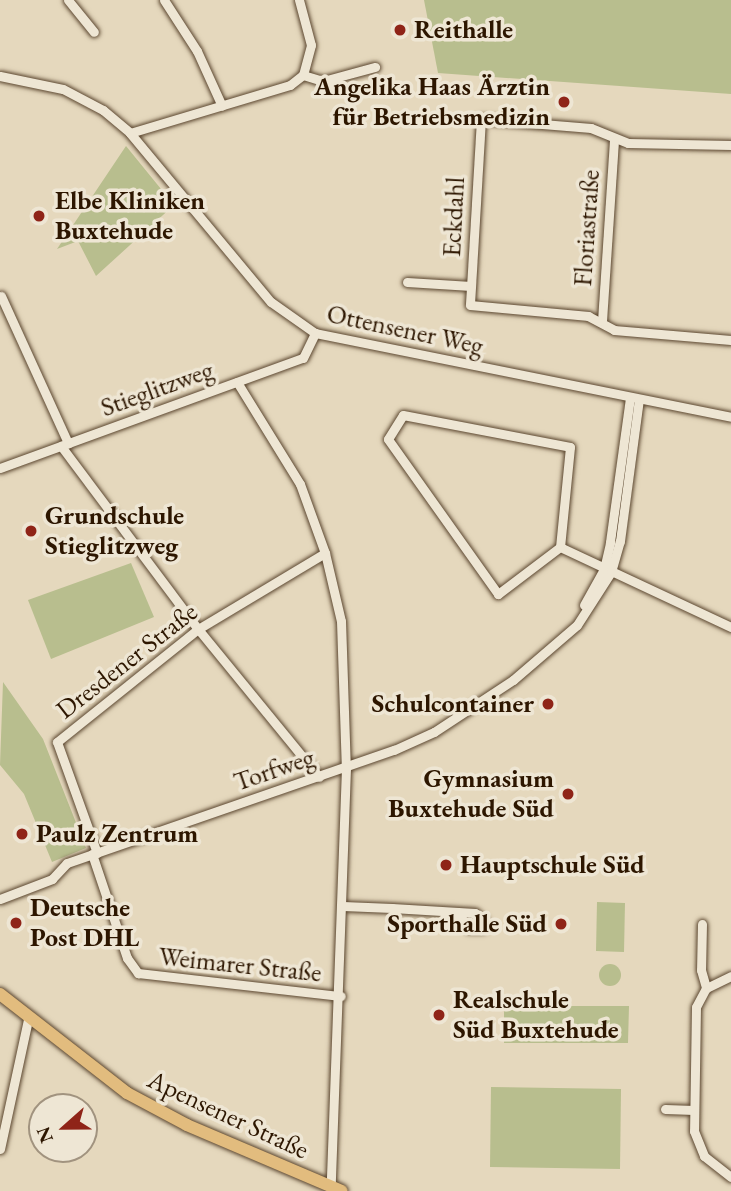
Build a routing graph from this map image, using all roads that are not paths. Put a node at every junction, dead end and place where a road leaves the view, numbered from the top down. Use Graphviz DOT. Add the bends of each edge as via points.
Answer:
graph roads {
  1 [pos="68,0"];
  2 [pos="163,0"];
  3 [pos="299,0"];
  4 [pos="94,32"];
  5 [pos="375,67"];
  6 [pos="303,75"];
  7 [pos="0,76"];
  8 [pos="222,106"];
  9 [pos="130,133"];
  10 [pos="614,138"];
  11 [pos="731,145"];
  12 [pos="407,282"];
  13 [pos="471,286"];
  14 [pos="1,296"];
  15 [pos="602,321"];
  16 [pos="315,333"];
  17 [pos="731,340"];
  18 [pos="237,383"];
  19 [pos="634,398"];
  20 [pos="731,417"];
  21 [pos="64,445"];
  22 [pos="0,468"];
  23 [pos="560,547"];
  24 [pos="325,553"];
  25 [pos="608,570"];
  26 [pos="731,627"];
  27 [pos="198,629"];
  28 [pos="346,768"];
  29 [pos="319,777"];
  30 [pos="94,854"];
  31 [pos="0,898"];
  32 [pos="343,906"];
  33 [pos="457,912"];
  34 [pos="702,924"];
  35 [pos="731,975"];
  36 [pos="706,988"];
  37 [pos="0,994"];
  38 [pos="341,996"];
  39 [pos="28,1018"];
  40 [pos="665,1109"];
  41 [pos="694,1110"];
  42 [pos="0,1149"];
  43 [pos="731,1177"];
  44 [pos="337,1189"];
  1 -- 4 [label="street"];
  2 -- 8 [label="street" via="197,51"];
  3 -- 6 [label="street" via="312,45"];
  5 -- 6 [label="street" via="323,81"];
  6 -- 8 [label="street" via="281,91"];
  7 -- 9 [label="street, Ottensener Weg" via="63,89 103,110"];
  8 -- 9 [label="street"];
  9 -- 16 [label="street, Ottensener Weg" via="271,302"];
  10 -- 11 [label="street, Eckdahl" via="628,143"];
  10 -- 13 [label="street, Eckdahl" via="591,128 481,119"];
  10 -- 15 [label="street, Floriastraße"];
  12 -- 13 [label="street"];
  13 -- 15 [label="street, Eckdahl" via="470,306"];
  14 -- 21 [label="street"];
  15 -- 17 [label="street, Eckdahl" via="614,330"];
  16 -- 18 [label="street, Stieglitzweg" via="303,358"];
  16 -- 19 [label="street, Ottensener Weg"];
  18 -- 21 [label="street, Stieglitzweg"];
  18 -- 24 [label="street" via="300,484"];
  19 -- 20 [label="street, Ottensener Weg"];
  19 -- 25 [label="street, Torfweg"];
  21 -- 22 [label="street, Stieglitzweg"];
  21 -- 27 [label="street"];
  23 -- 23 [label="street" via="570,447 403,415 388,439 498,594"];
  23 -- 25 [label="street"];
  24 -- 27 [label="street, Dresdener Straße"];
  24 -- 28 [label="street" via="341,621"];
  25 -- 26 [label="street"];
  25 -- 28 [label="street, Torfweg" via="548,652 434,732"];
  27 -- 29 [label="street"];
  27 -- 30 [label="street, Dresdener Straße" via="57,743"];
  28 -- 29 [label="street, Torfweg"];
  28 -- 32 [label="street"];
  29 -- 30 [label="street, Torfweg"];
  30 -- 31 [label="street, Torfweg" via="67,863 52,879"];
  30 -- 38 [label="street, Weimarer Straße" via="127,958 138,973"];
  32 -- 33 [label="street"];
  32 -- 38 [label="street"];
  34 -- 36 [label="street" via="701,970"];
  35 -- 36 [label="street"];
  36 -- 41 [label="street" via="696,1007"];
  37 -- 39 [label="main road, Apensener Straße"];
  38 -- 44 [label="street"];
  39 -- 42 [label="street"];
  39 -- 44 [label="main road, Apensener Straße" via="136,1098 187,1125"];
  40 -- 41 [label="street"];
  41 -- 43 [label="street" via="694,1131 704,1156"];
}
